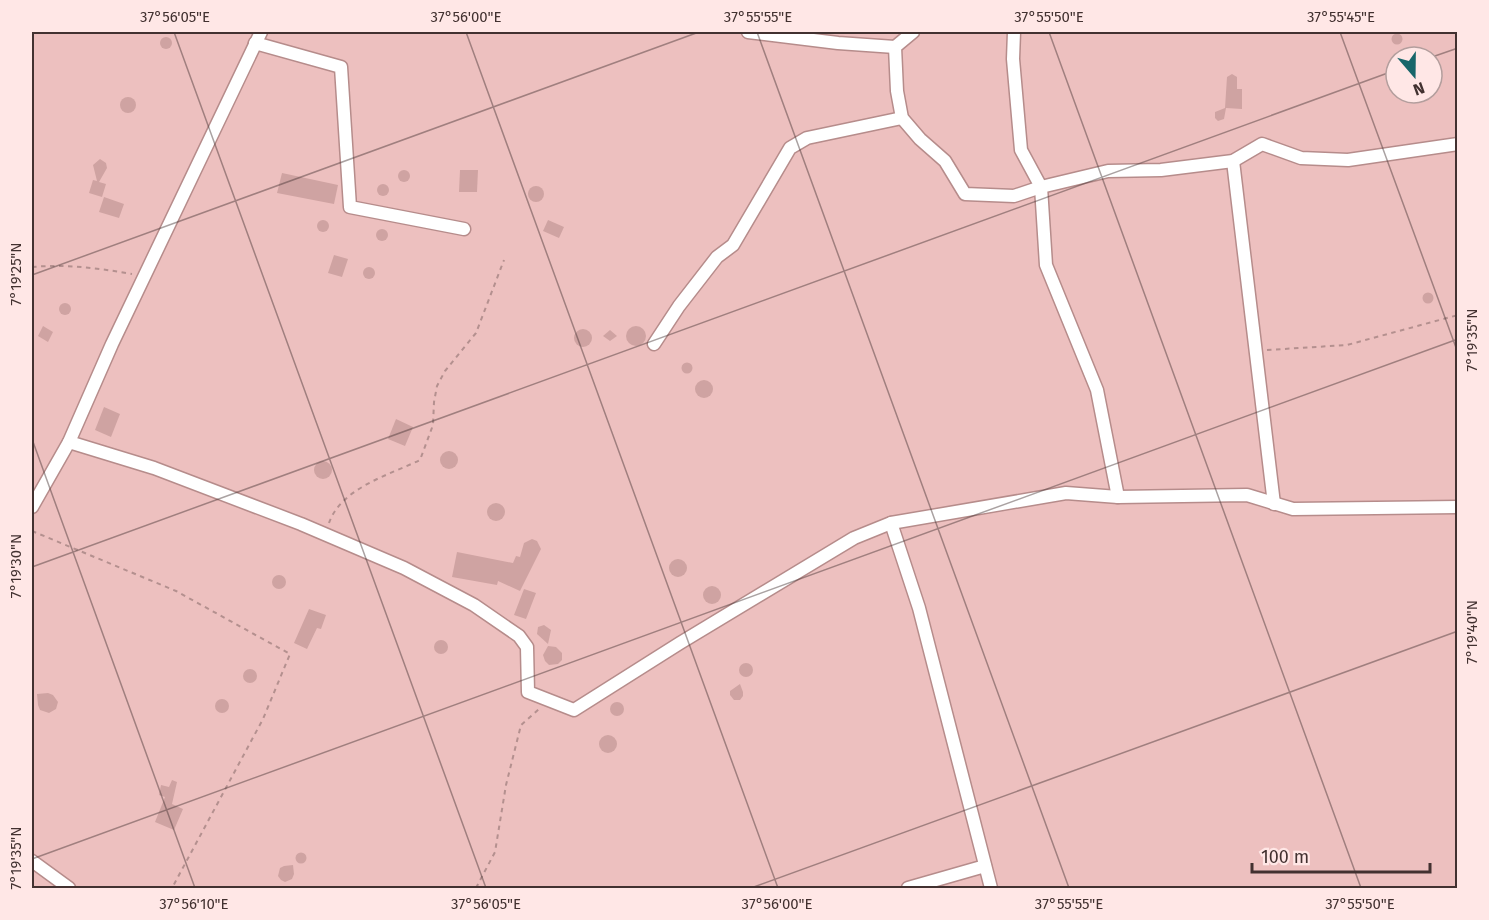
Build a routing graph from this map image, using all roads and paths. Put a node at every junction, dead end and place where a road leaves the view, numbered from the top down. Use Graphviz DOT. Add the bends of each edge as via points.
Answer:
graph roads {
  1 [pos="748,32"];
  2 [pos="913,32"];
  3 [pos="1014,32"];
  4 [pos="258,37"];
  5 [pos="895,47"];
  6 [pos="902,118"];
  7 [pos="1458,144"];
  8 [pos="1233,161"];
  9 [pos="1041,186"];
  10 [pos="464,230"];
  11 [pos="504,260"];
  12 [pos="32,267"];
  13 [pos="144,276"];
  14 [pos="1458,315"];
  15 [pos="654,344"];
  16 [pos="1256,351"];
  17 [pos="69,442"];
  18 [pos="1118,497"];
  19 [pos="1274,504"];
  20 [pos="32,507"];
  21 [pos="1458,507"];
  22 [pos="891,523"];
  23 [pos="32,531"];
  24 [pos="326,535"];
  25 [pos="549,700"];
  26 [pos="32,861"];
  27 [pos="985,866"];
  28 [pos="69,888"];
  29 [pos="172,888"];
  30 [pos="476,888"];
  31 [pos="908,888"];
  32 [pos="991,888"];
  1 -- 5 [label="street"];
  2 -- 5 [label="street"];
  3 -- 9 [label="street" via="1021,150"];
  4 -- 10 [label="street" via="341,67 350,207"];
  4 -- 13 [label="street"];
  5 -- 6 [label="street"];
  6 -- 9 [label="street" via="945,161 965,194 1014,196"];
  6 -- 15 [label="street" via="807,138 790,148 733,244 710,265"];
  7 -- 8 [label="street" via="1347,160 1301,159 1262,144"];
  8 -- 9 [label="street" via="1161,170 1108,171"];
  8 -- 16 [label="street"];
  9 -- 18 [label="street" via="1046,265 1097,390"];
  11 -- 24 [label="path" via="476,333 437,386 434,425 420,460 350,494 333,512"];
  12 -- 13 [label="path" via="91,267"];
  13 -- 17 [label="street"];
  14 -- 16 [label="path" via="1347,345"];
  16 -- 19 [label="street"];
  17 -- 20 [label="street"];
  17 -- 24 [label="street" via="154,468"];
  18 -- 19 [label="street" via="1247,495"];
  18 -- 22 [label="street" via="1066,493"];
  19 -- 21 [label="street" via="1293,509"];
  22 -- 25 [label="street" via="854,538 574,710"];
  22 -- 27 [label="street" via="920,608"];
  23 -- 29 [label="path" via="176,591 290,654 263,719"];
  24 -- 25 [label="street" via="404,568 474,605 519,636 527,647 528,692"];
  25 -- 30 [label="path" via="521,725 495,852"];
  26 -- 28 [label="street"];
  27 -- 31 [label="street"];
  27 -- 32 [label="street"];
}
